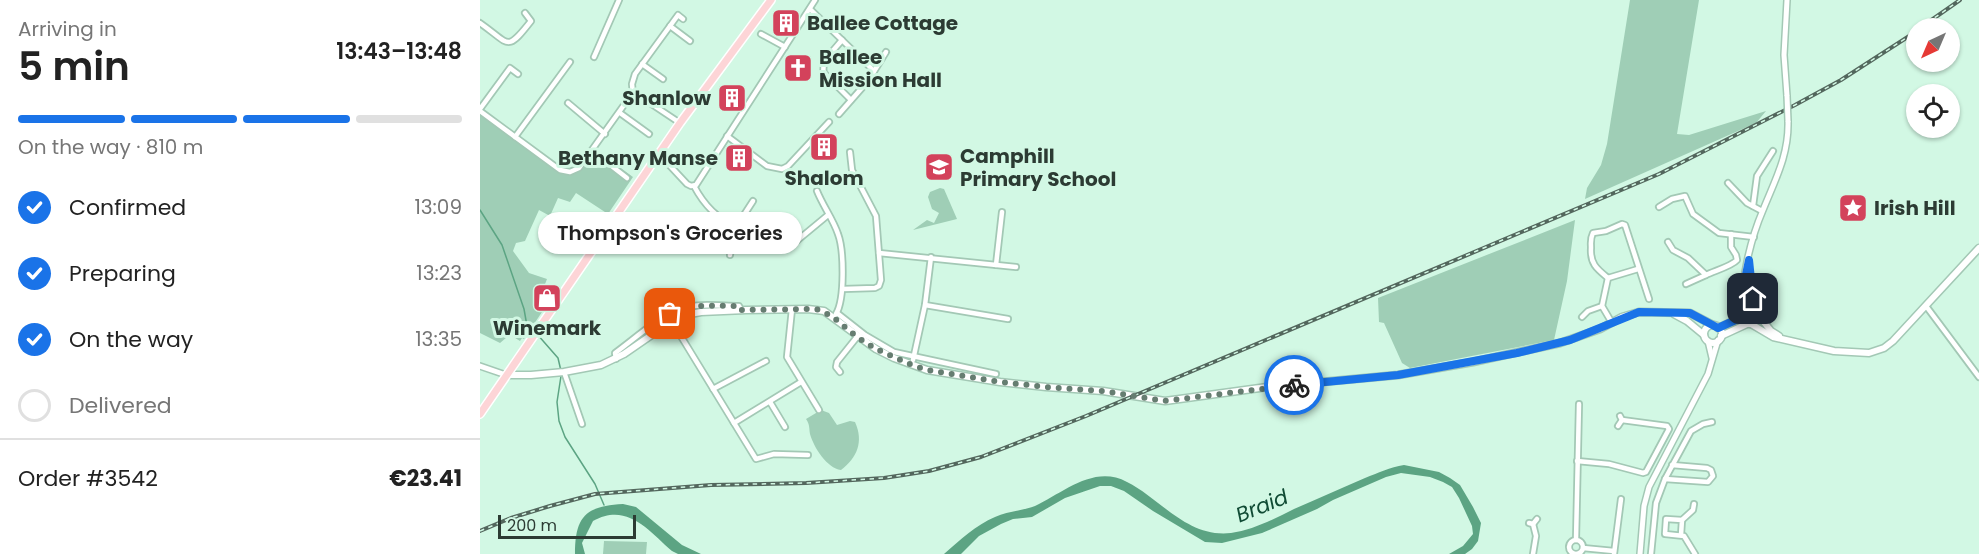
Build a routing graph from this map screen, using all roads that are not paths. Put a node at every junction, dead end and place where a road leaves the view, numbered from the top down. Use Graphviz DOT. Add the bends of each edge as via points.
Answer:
graph roads {
  1 [pos="619,0"];
  2 [pos="771,0"];
  3 [pos="815,0"];
  4 [pos="1787,0"];
  5 [pos="810,9"];
  6 [pos="525,13"];
  7 [pos="683,19"];
  8 [pos="480,23"];
  9 [pos="670,26"];
  10 [pos="761,34"];
  11 [pos="842,40"];
  12 [pos="690,41"];
  13 [pos="785,47"];
  14 [pos="589,48"];
  15 [pos="886,52"];
  16 [pos="570,62"];
  17 [pos="642,64"];
  18 [pos="874,71"];
  19 [pos="518,74"];
  20 [pos="663,79"];
  21 [pos="633,95"];
  22 [pos="851,100"];
  23 [pos="579,101"];
  24 [pos="568,103"];
  25 [pos="573,108"];
  26 [pos="480,110"];
  27 [pos="620,113"];
  28 [pos="839,114"];
  29 [pos="829,122"];
  30 [pos="680,123"];
  31 [pos="604,134"];
  32 [pos="649,134"];
  33 [pos="727,136"];
  34 [pos="515,137"];
  35 [pos="1773,151"];
  36 [pos="850,152"];
  37 [pos="659,154"];
  38 [pos="588,156"];
  39 [pos="627,178"];
  40 [pos="1728,183"];
  41 [pos="694,186"];
  42 [pos="817,191"];
  43 [pos="753,201"];
  44 [pos="1753,206"];
  45 [pos="1659,207"];
  46 [pos="1002,212"];
  47 [pos="1762,212"];
  48 [pos="828,215"];
  49 [pos="734,225"];
  50 [pos="1731,234"];
  51 [pos="1754,237"];
  52 [pos="1668,242"];
  53 [pos="778,246"];
  54 [pos="723,247"];
  55 [pos="730,248"];
  56 [pos="1979,248"];
  57 [pos="879,253"];
  58 [pos="730,255"];
  59 [pos="931,257"];
  60 [pos="1749,260"];
  61 [pos="996,265"];
  62 [pos="1016,267"];
  63 [pos="1638,269"];
  64 [pos="1706,275"];
  65 [pos="1608,278"];
  66 [pos="1686,284"];
  67 [pos="843,290"];
  68 [pos="1648,299"];
  69 [pos="925,305"];
  70 [pos="1602,306"];
  71 [pos="1926,306"];
  72 [pos="792,309"];
  73 [pos="682,311"];
  74 [pos="1670,312"];
  75 [pos="1757,313"];
  76 [pos="1742,314"];
  77 [pos="835,315"];
  78 [pos="1582,317"];
  79 [pos="1008,319"];
  80 [pos="672,320"];
  81 [pos="1612,323"];
  82 [pos="1749,324"];
  83 [pos="1716,327"];
  84 [pos="857,337"];
  85 [pos="1706,338"];
  86 [pos="1720,338"];
  87 [pos="1784,340"];
  88 [pos="913,357"];
  89 [pos="616,359"];
  90 [pos="1713,359"];
  91 [pos="766,361"];
  92 [pos="912,365"];
  93 [pos="480,366"];
  94 [pos="563,372"];
  95 [pos="840,372"];
  96 [pos="493,373"];
  97 [pos="996,374"];
  98 [pos="506,375"];
  99 [pos="1979,377"];
  100 [pos="801,382"];
  101 [pos="499,386"];
  102 [pos="713,389"];
  103 [pos="770,402"];
  104 [pos="1579,404"];
  105 [pos="819,410"];
  106 [pos="480,414"];
  107 [pos="1620,421"];
  108 [pos="1712,422"];
  109 [pos="734,423"];
  110 [pos="582,424"];
  111 [pos="785,427"];
  112 [pos="808,455"];
  113 [pos="1577,461"];
  114 [pos="1672,465"];
  115 [pos="1665,478"];
  116 [pos="1621,499"];
  117 [pos="1694,504"];
  118 [pos="1620,506"];
  119 [pos="1628,507"];
  120 [pos="1682,520"];
  121 [pos="1533,522"];
  122 [pos="1653,525"];
  123 [pos="1666,526"];
  124 [pos="1681,535"];
  125 [pos="1576,540"];
  126 [pos="1583,548"];
  127 [pos="1614,553"];
  128 [pos="1533,554"];
  129 [pos="1640,554"];
  130 [pos="1651,554"];
  131 [pos="1695,554"];
  1 -- 14 [label="street" via="596,54"];
  2 -- 30 [label="main road"];
  3 -- 5 [label="street"];
  4 -- 47 [label="street, bridge" via="1784,55 1789,141"];
  5 -- 11 [label="street"];
  5 -- 13 [label="street"];
  6 -- 8 [label="street" via="531,21 512,42 504,41"];
  7 -- 9 [label="street" via="678,15"];
  9 -- 12 [label="street"];
  9 -- 17 [label="street"];
  10 -- 13 [label="street"];
  11 -- 18 [label="street"];
  11 -- 22 [label="street" via="822,69"];
  13 -- 33 [label="street"];
  15 -- 18 [label="street"];
  16 -- 34 [label="street"];
  17 -- 20 [label="street"];
  17 -- 21 [label="street" via="633,78"];
  18 -- 22 [label="street"];
  19 -- 26 [label="street" via="510,68"];
  21 -- 27 [label="street"];
  21 -- 30 [label="street"];
  22 -- 28 [label="street"];
  23 -- 25 [label="street"];
  24 -- 25 [label="street"];
  25 -- 31 [label="street"];
  26 -- 34 [label="street"];
  27 -- 31 [label="street"];
  27 -- 32 [label="street"];
  29 -- 33 [label="street" via="782,170 767,166"];
  30 -- 37 [label="main road"];
  31 -- 38 [label="street"];
  33 -- 41 [label="street"];
  34 -- 38 [label="street" via="564,171 577,169"];
  35 -- 44 [label="street" via="1757,176"];
  36 -- 57 [label="street" via="852,170 876,216"];
  37 -- 41 [label="street" via="687,184"];
  37 -- 98 [label="main road"];
  38 -- 39 [label="street" via="609,164"];
  40 -- 44 [label="street"];
  41 -- 49 [label="street" via="717,215"];
  42 -- 48 [label="street"];
  43 -- 49 [label="street"];
  44 -- 47 [label="street"];
  45 -- 50 [label="street" via="1685,195 1695,215 1719,233"];
  46 -- 61 [label="street"];
  47 -- 51 [label="street"];
  48 -- 53 [label="street" via="793,244"];
  48 -- 67 [label="street" via="840,241"];
  49 -- 55 [label="street"];
  50 -- 51 [label="street"];
  50 -- 64 [label="street" via="1737,260"];
  51 -- 60 [label="street"];
  52 -- 64 [label="street"];
  54 -- 55 [label="street"];
  55 -- 58 [label="street"];
  56 -- 71 [label="main road"];
  57 -- 59 [label="street"];
  57 -- 67 [label="street" via="879,286"];
  59 -- 61 [label="street"];
  59 -- 69 [label="street"];
  60 -- 75 [label="street"];
  60 -- 76 [label="street"];
  61 -- 62 [label="street"];
  63 -- 65 [label="street"];
  63 -- 65 [label="street" via="1628,230 1620,224 1591,236 1591,261"];
  63 -- 68 [label="street"];
  64 -- 66 [label="street"];
  65 -- 70 [label="street"];
  67 -- 77 [label="street"];
  69 -- 79 [label="street"];
  69 -- 88 [label="street"];
  70 -- 78 [label="street" via="1588,310"];
  70 -- 81 [label="street"];
  71 -- 87 [label="main road" via="1876,352 1834,351"];
  71 -- 99 [label="street"];
  72 -- 73 [label="main road"];
  72 -- 77 [label="main road" via="816,309"];
  72 -- 100 [label="street" via="787,357"];
  73 -- 80 [label="main road"];
  73 -- 89 [label="street" via="670,314 615,353"];
  74 -- 81 [label="main road" via="1639,312"];
  74 -- 83 [label="main road" via="1690,313"];
  74 -- 85 [label="main road" via="1688,321"];
  75 -- 76 [label="main road" via="1750,308"];
  75 -- 82 [label="main road" via="1755,323"];
  75 -- 87 [label="main road"];
  76 -- 82 [label="main road"];
  76 -- 83 [label="main road"];
  77 -- 84 [label="main road"];
  77 -- 88 [label="street" via="894,352"];
  80 -- 89 [label="main road"];
  80 -- 102 [label="street"];
  81 -- 92 [label="main road" via="1560,343 1473,362 1398,375 1267,387 1174,401 1000,382"];
  82 -- 86 [label="main road"];
  82 -- 87 [label="main road" via="1768,336"];
  83 -- 85 [label="main road" via="1706,328"];
  83 -- 86 [label="main road"];
  84 -- 92 [label="main road"];
  84 -- 95 [label="street" via="837,362"];
  85 -- 86 [label="main road" via="1714,342"];
  85 -- 90 [label="street"];
  86 -- 90 [label="street"];
  88 -- 92 [label="street"];
  88 -- 97 [label="street"];
  89 -- 94 [label="main road"];
  90 -- 129 [label="street" via="1649,487"];
  91 -- 102 [label="street"];
  93 -- 96 [label="street"];
  94 -- 98 [label="main road"];
  94 -- 110 [label="street"];
  96 -- 98 [label="street"];
  96 -- 101 [label="main road"];
  98 -- 101 [label="main road"];
  100 -- 103 [label="street"];
  100 -- 105 [label="street"];
  101 -- 106 [label="main road"];
  102 -- 109 [label="street"];
  103 -- 109 [label="street"];
  103 -- 111 [label="street"];
  104 -- 113 [label="street"];
  107 -- 113 [label="street" via="1669,429 1646,472"];
  108 -- 114 [label="street" via="1691,431"];
  109 -- 112 [label="street" via="756,459 774,454"];
  113 -- 125 [label="street"];
  114 -- 115 [label="street"];
  114 -- 115 [label="street" via="1707,468 1713,476 1708,482"];
  115 -- 122 [label="street"];
  116 -- 118 [label="street"];
  117 -- 120 [label="street"];
  118 -- 119 [label="street"];
  118 -- 127 [label="street"];
  120 -- 123 [label="street" via="1666,519"];
  120 -- 124 [label="street"];
  121 -- 128 [label="street"];
  122 -- 123 [label="street"];
  122 -- 130 [label="street"];
  123 -- 124 [label="street" via="1665,534"];
  124 -- 131 [label="street"];
  125 -- 126 [label="street"];
  125 -- 126 [label="street" via="1569,545 1571,552 1579,553"];
  126 -- 127 [label="street"];
}
